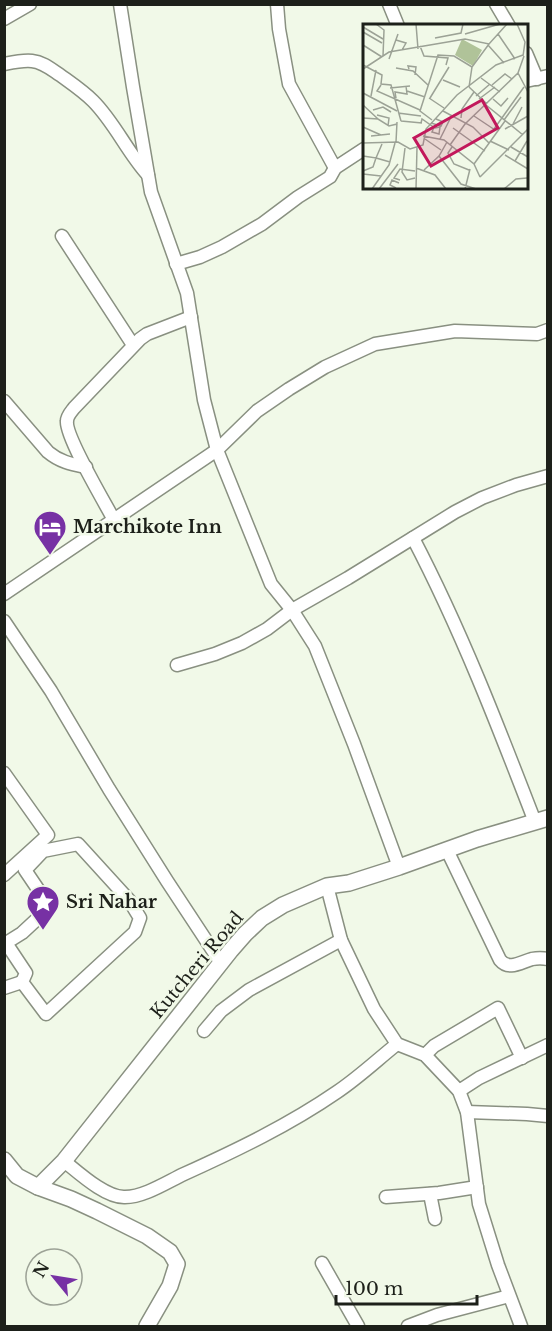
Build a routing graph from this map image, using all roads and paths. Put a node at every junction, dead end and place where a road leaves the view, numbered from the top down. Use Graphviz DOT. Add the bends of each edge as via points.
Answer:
graph roads {
  1 [pos="30,4"];
  2 [pos="120,4"];
  3 [pos="277,4"];
  4 [pos="389,4"];
  5 [pos="496,4"];
  6 [pos="4,19"];
  7 [pos="397,24"];
  8 [pos="508,24"];
  9 [pos="528,58"];
  10 [pos="4,63"];
  11 [pos="537,79"];
  12 [pos="363,150"];
  13 [pos="334,168"];
  14 [pos="148,175"];
  15 [pos="62,236"];
  16 [pos="176,264"];
  17 [pos="190,317"];
  18 [pos="548,330"];
  19 [pos="133,345"];
  20 [pos="4,401"];
  21 [pos="217,450"];
  22 [pos="86,467"];
  23 [pos="548,476"];
  24 [pos="114,520"];
  25 [pos="414,538"];
  26 [pos="4,594"];
  27 [pos="292,610"];
  28 [pos="4,621"];
  29 [pos="177,665"];
  30 [pos="4,773"];
  31 [pos="541,820"];
  32 [pos="447,850"];
  33 [pos="399,867"];
  34 [pos="4,875"];
  35 [pos="327,886"];
  36 [pos="341,940"];
  37 [pos="5,944"];
  38 [pos="548,958"];
  39 [pos="221,963"];
  40 [pos="22,982"];
  41 [pos="4,988"];
  42 [pos="204,1031"];
  43 [pos="397,1044"];
  44 [pos="548,1045"];
  45 [pos="425,1055"];
  46 [pos="522,1058"];
  47 [pos="459,1091"];
  48 [pos="467,1112"];
  49 [pos="548,1116"];
  50 [pos="4,1161"];
  51 [pos="64,1161"];
  52 [pos="38,1187"];
  53 [pos="477,1187"];
  54 [pos="429,1194"];
  55 [pos="386,1197"];
  56 [pos="435,1219"];
  57 [pos="322,1263"];
  58 [pos="509,1296"];
  59 [pos="147,1326"];
  60 [pos="358,1326"];
  61 [pos="408,1326"];
  62 [pos="521,1326"];
  1 -- 6 [label="street"];
  2 -- 14 [label="street"];
  3 -- 13 [label="street" via="289,84"];
  4 -- 7 [label="street"];
  5 -- 8 [label="street"];
  9 -- 11 [label="street"];
  10 -- 14 [label="street" via="34,61 75,86 93,101"];
  12 -- 13 [label="street"];
  13 -- 16 [label="street" via="330,177 262,224 222,247"];
  14 -- 16 [label="street"];
  15 -- 19 [label="street"];
  16 -- 17 [label="street"];
  17 -- 19 [label="street" via="147,334"];
  17 -- 21 [label="street"];
  18 -- 21 [label="street" via="537,334 454,332 375,344 289,389 257,411"];
  19 -- 22 [label="street" via="69,416 69,430"];
  20 -- 22 [label="street" via="56,459"];
  21 -- 24 [label="street"];
  21 -- 27 [label="street" via="271,584"];
  22 -- 24 [label="street"];
  23 -- 25 [label="street" via="482,498"];
  24 -- 26 [label="street"];
  25 -- 27 [label="street"];
  25 -- 31 [label="street"];
  27 -- 29 [label="street" via="242,643"];
  27 -- 33 [label="street" via="315,646"];
  28 -- 39 [label="street"];
  30 -- 34 [label="street" via="48,835"];
  31 -- 32 [label="main road, Kutcheri Road"];
  32 -- 33 [label="main road, Kutcheri Road"];
  32 -- 38 [label="street" via="500,960 509,966"];
  33 -- 35 [label="main road, Kutcheri Road"];
  35 -- 36 [label="street"];
  35 -- 39 [label="main road, Kutcheri Road" via="262,918"];
  36 -- 42 [label="street" via="249,990 221,1011"];
  36 -- 43 [label="street" via="374,1009"];
  37 -- 40 [label="street" via="26,973"];
  37 -- 40 [label="street" via="50,907 26,870 43,851 57,847 78,843 140,918 135,932 46,1014"];
  39 -- 51 [label="main road, Kutcheri Road"];
  40 -- 41 [label="street"];
  43 -- 45 [label="street"];
  43 -- 51 [label="street" via="338,1092 279,1128 138,1195 114,1196"];
  44 -- 46 [label="street"];
  45 -- 46 [label="street" via="498,1008"];
  45 -- 47 [label="street"];
  46 -- 47 [label="street"];
  47 -- 48 [label="street"];
  48 -- 49 [label="street"];
  48 -- 53 [label="street"];
  50 -- 52 [label="main road" via="17,1176"];
  51 -- 52 [label="main road, Kutcheri Road"];
  52 -- 59 [label="main road" via="97,1210 170,1252 177,1264 170,1286"];
  53 -- 54 [label="street"];
  53 -- 58 [label="street"];
  54 -- 55 [label="street"];
  54 -- 56 [label="street"];
  57 -- 60 [label="street"];
  58 -- 61 [label="street"];
  58 -- 62 [label="street"];
}
